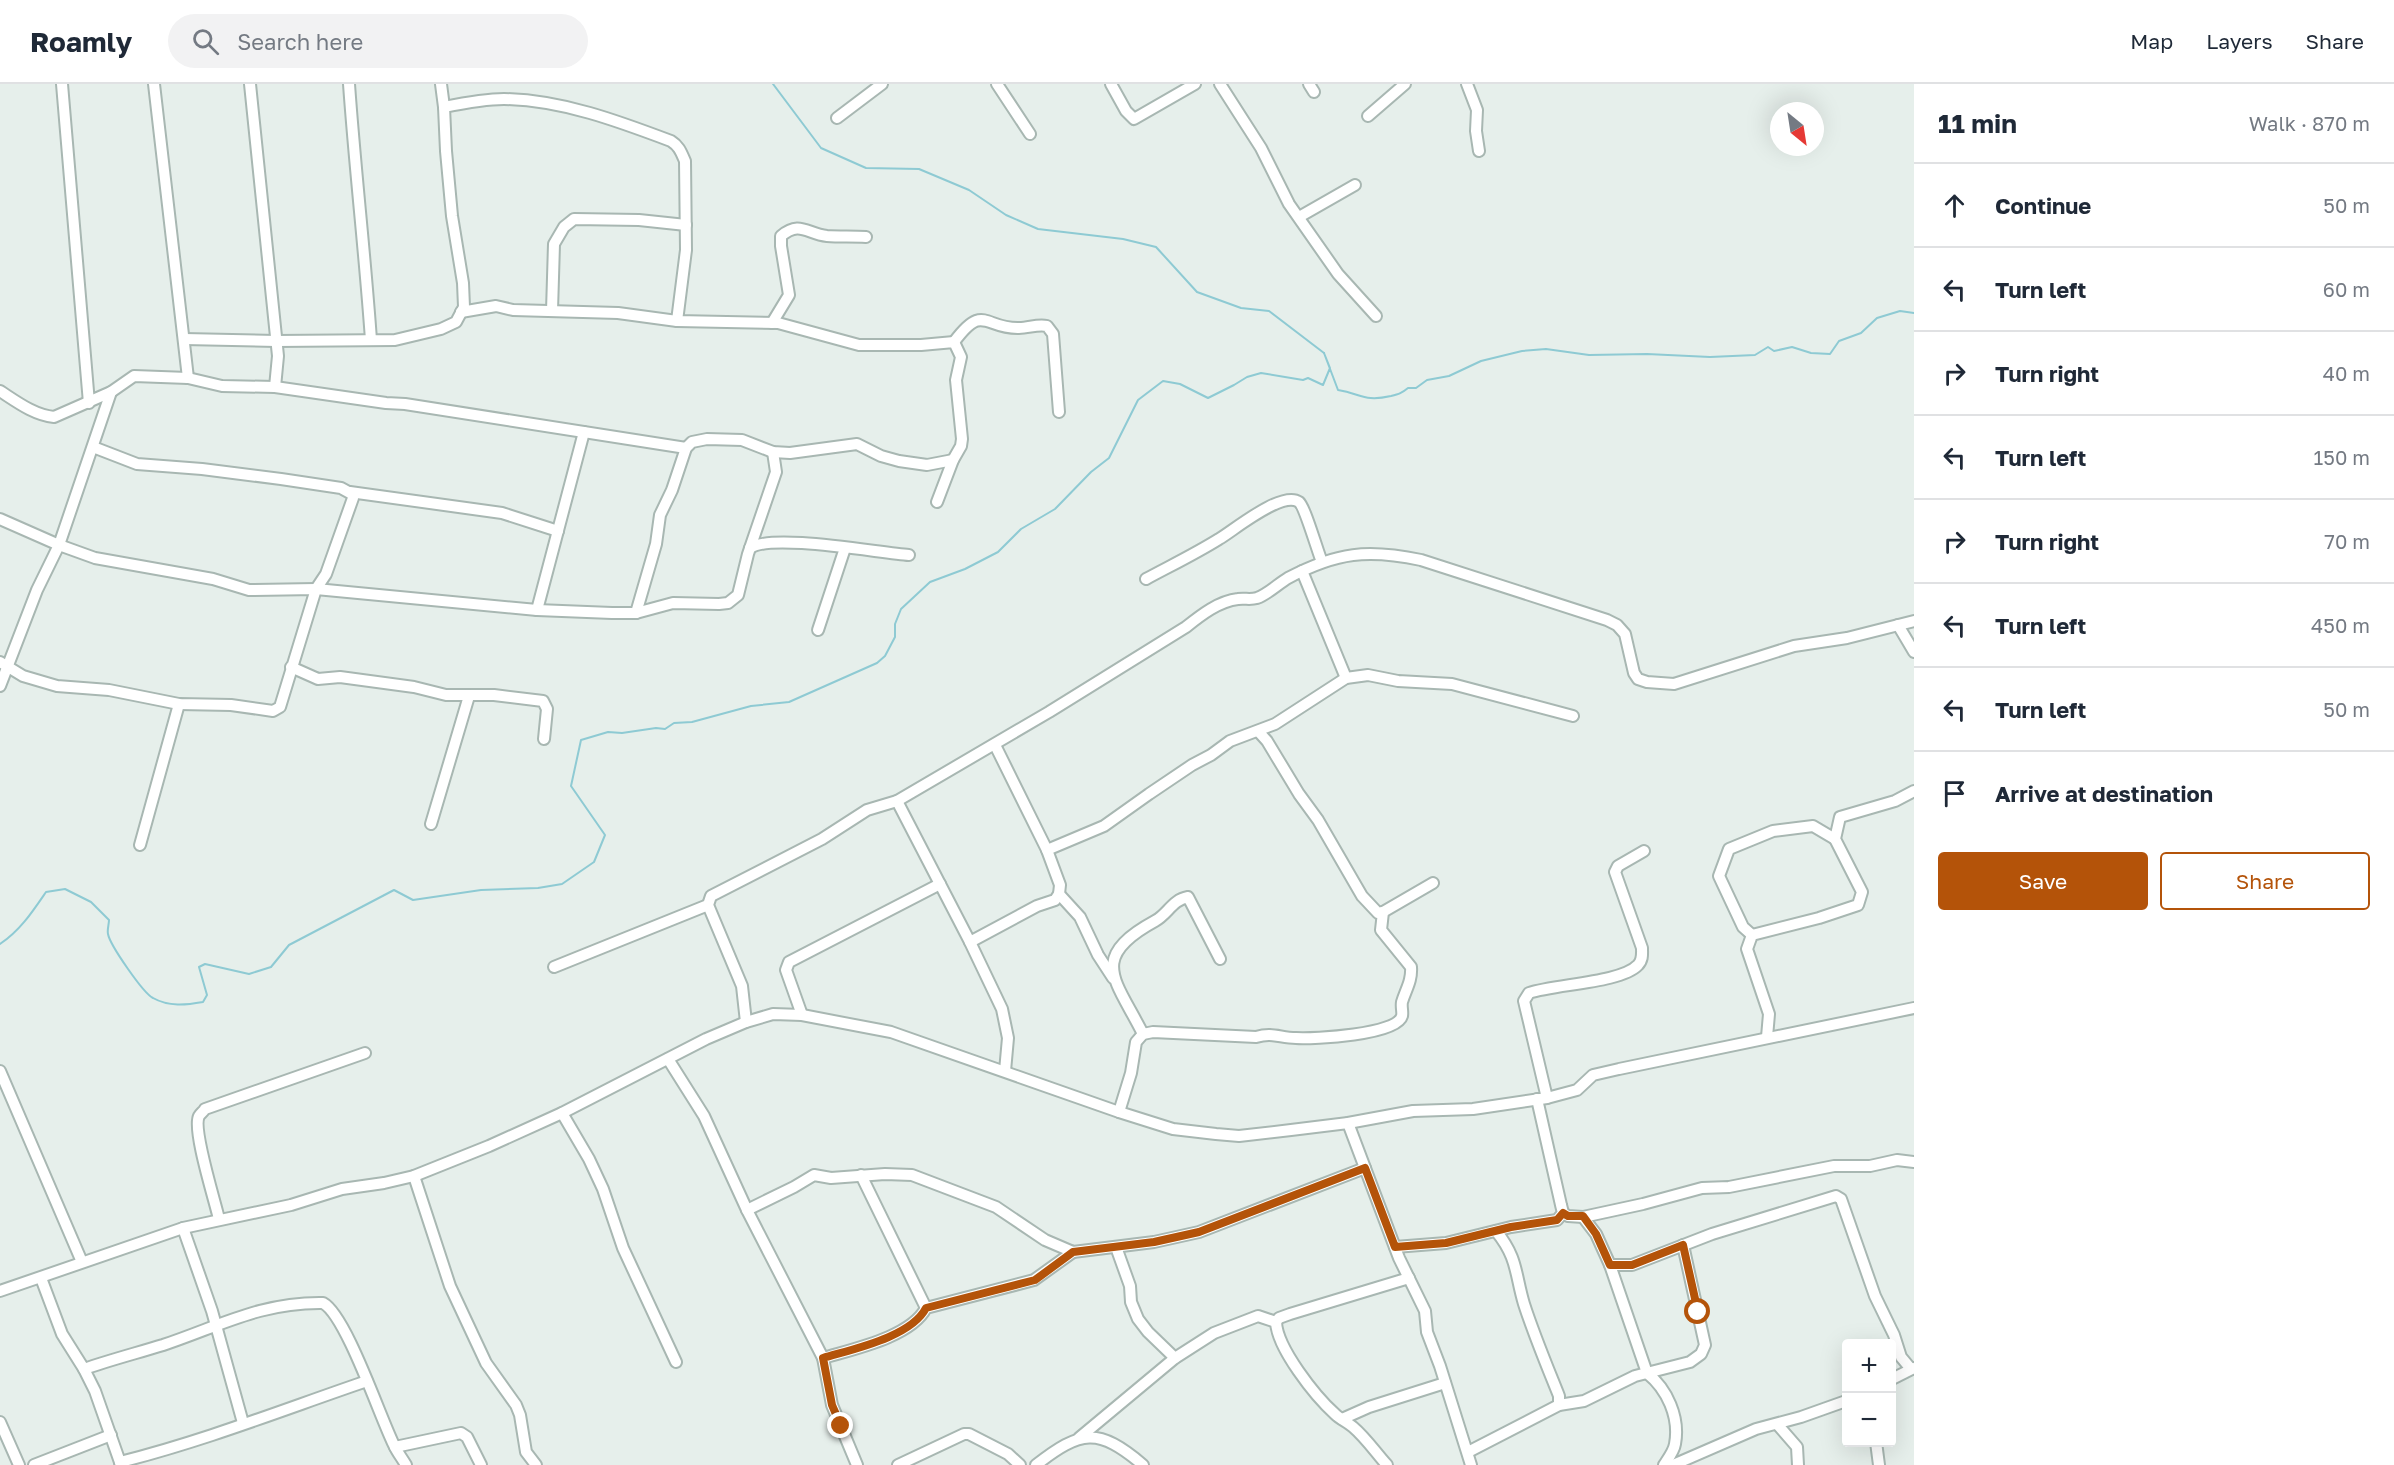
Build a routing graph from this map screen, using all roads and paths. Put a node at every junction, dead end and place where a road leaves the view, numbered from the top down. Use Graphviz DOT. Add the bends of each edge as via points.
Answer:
graph roads {
  1 [pos="62,84"];
  2 [pos="154,84"];
  3 [pos="250,84"];
  4 [pos="349,84"];
  5 [pos="441,84"];
  6 [pos="882,84"];
  7 [pos="997,84"];
  8 [pos="1111,84"];
  9 [pos="1195,84"];
  10 [pos="1220,84"];
  11 [pos="1405,84"];
  12 [pos="1467,84"];
  13 [pos="444,107"];
  14 [pos="1368,116"];
  15 [pos="837,118"];
  16 [pos="1030,134"];
  17 [pos="1479,151"];
  18 [pos="1354,185"];
  19 [pos="1299,217"];
  20 [pos="686,225"];
  21 [pos="866,237"];
  22 [pos="552,311"];
  23 [pos="461,312"];
  24 [pos="1376,316"];
  25 [pos="677,321"];
  26 [pos="772,322"];
  27 [pos="184,339"];
  28 [pos="371,340"];
  29 [pos="276,341"];
  30 [pos="954,342"];
  31 [pos="188,378"];
  32 [pos="275,387"];
  33 [pos="0,390"];
  34 [pos="111,392"];
  35 [pos="89,403"];
  36 [pos="1059,412"];
  37 [pos="584,432"];
  38 [pos="93,447"];
  39 [pos="686,448"];
  40 [pos="772,452"];
  41 [pos="953,460"];
  42 [pos="350,492"];
  43 [pos="937,502"];
  44 [pos="0,519"];
  45 [pos="558,531"];
  46 [pos="59,546"];
  47 [pos="750,548"];
  48 [pos="845,548"];
  49 [pos="909,555"];
  50 [pos="1322,562"];
  51 [pos="1302,571"];
  52 [pos="1146,579"];
  53 [pos="316,589"];
  54 [pos="537,610"];
  55 [pos="636,613"];
  56 [pos="1914,621"];
  57 [pos="1898,625"];
  58 [pos="818,630"];
  59 [pos="1914,652"];
  60 [pos="3,665"];
  61 [pos="291,667"];
  62 [pos="1346,678"];
  63 [pos="0,686"];
  64 [pos="469,696"];
  65 [pos="179,704"];
  66 [pos="1573,716"];
  67 [pos="1258,731"];
  68 [pos="544,739"];
  69 [pos="995,745"];
  70 [pos="1914,791"];
  71 [pos="897,801"];
  72 [pos="431,824"];
  73 [pos="1835,839"];
  74 [pos="140,845"];
  75 [pos="1047,850"];
  76 [pos="1644,851"];
  77 [pos="940,884"];
  78 [pos="1433,884"];
  79 [pos="1059,894"];
  80 [pos="708,904"];
  81 [pos="1383,912"];
  82 [pos="1752,935"];
  83 [pos="970,942"];
  84 [pos="1220,959"];
  85 [pos="554,968"];
  86 [pos="1113,978"];
  87 [pos="1914,1008"];
  88 [pos="802,1015"];
  89 [pos="746,1022"];
  90 [pos="1143,1034"];
  91 [pos="1767,1037"];
  92 [pos="365,1053"];
  93 [pos="668,1059"];
  94 [pos="0,1071"];
  95 [pos="1005,1071"];
  96 [pos="1542,1099"];
  97 [pos="1119,1112"];
  98 [pos="562,1113"];
  99 [pos="1348,1123"];
  100 [pos="1914,1162"];
  101 [pos="1365,1168"];
  102 [pos="861,1175"];
  103 [pos="414,1176"];
  104 [pos="747,1210"];
  105 [pos="1563,1213"];
  106 [pos="1583,1216"];
  107 [pos="219,1219"];
  108 [pos="183,1228"];
  109 [pos="1496,1231"];
  110 [pos="1683,1245"];
  111 [pos="1116,1247"];
  112 [pos="1395,1247"];
  113 [pos="1073,1252"];
  114 [pos="82,1262"];
  115 [pos="1610,1265"];
  116 [pos="40,1278"];
  117 [pos="1409,1278"];
  118 [pos="0,1291"];
  119 [pos="926,1308"];
  120 [pos="1276,1322"];
  121 [pos="215,1324"];
  122 [pos="823,1358"];
  123 [pos="1175,1358"];
  124 [pos="676,1362"];
  125 [pos="84,1369"];
  126 [pos="1912,1369"];
  127 [pos="1647,1373"];
  128 [pos="1896,1378"];
  129 [pos="367,1381"];
  130 [pos="1445,1383"];
  131 [pos="1842,1402"];
  132 [pos="1559,1405"];
  133 [pos="1342,1419"];
  134 [pos="0,1422"];
  135 [pos="243,1423"];
  136 [pos="1777,1424"];
  137 [pos="111,1435"];
  138 [pos="1079,1438"];
  139 [pos="395,1447"];
  140 [pos="1877,1447"];
  141 [pos="1468,1452"];
  142 [pos="121,1463"];
  143 [pos="19,1465"];
  144 [pos="34,1465"];
  145 [pos="406,1465"];
  146 [pos="481,1465"];
  147 [pos="536,1465"];
  148 [pos="856,1465"];
  149 [pos="898,1465"];
  150 [pos="1020,1465"];
  151 [pos="1036,1465"];
  152 [pos="1143,1465"];
  153 [pos="1387,1465"];
  154 [pos="1471,1465"];
  155 [pos="1664,1465"];
  156 [pos="1673,1465"];
  157 [pos="1798,1465"];
  158 [pos="1879,1465"];
  1 -- 35 [label="street"];
  2 -- 27 [label="street"];
  3 -- 29 [label="street"];
  4 -- 28 [label="street"];
  5 -- 13 [label="street"];
  6 -- 15 [label="street"];
  7 -- 16 [label="street"];
  8 -- 9 [label="street" via="1134,119"];
  10 -- 19 [label="street"];
  11 -- 14 [label="street"];
  12 -- 17 [label="street" via="1477,110"];
  13 -- 20 [label="street" via="504,99 527,101 602,116 671,141 678,145 686,161"];
  13 -- 23 [label="street" via="452,216 463,283"];
  18 -- 19 [label="street"];
  19 -- 24 [label="street" via="1338,274"];
  20 -- 22 [label="street" via="574,219 554,244"];
  20 -- 25 [label="street"];
  21 -- 26 [label="street" via="824,236 801,228 789,229 781,236 789,295"];
  22 -- 23 [label="street" via="496,306"];
  22 -- 25 [label="street" via="618,313"];
  23 -- 28 [label="street" via="456,322 441,329 395,340"];
  25 -- 26 [label="street"];
  26 -- 30 [label="street" via="859,345"];
  27 -- 29 [label="street"];
  27 -- 31 [label="street"];
  28 -- 29 [label="street"];
  29 -- 32 [label="street"];
  30 -- 36 [label="street" via="967,325 984,318 1018,328 1047,326 1053,334"];
  30 -- 41 [label="street" via="961,357 956,380 962,439"];
  31 -- 32 [label="street" via="222,386"];
  31 -- 34 [label="street" via="134,376"];
  32 -- 37 [label="street"];
  33 -- 35 [label="street" via="44,416 54,417"];
  34 -- 35 [label="street"];
  34 -- 38 [label="street"];
  37 -- 39 [label="street"];
  37 -- 45 [label="street"];
  38 -- 42 [label="street" via="137,464 202,469"];
  38 -- 46 [label="street"];
  39 -- 40 [label="street" via="696,440 742,440"];
  39 -- 55 [label="street" via="660,515 656,544"];
  40 -- 41 [label="street" via="857,444 899,461 927,465"];
  40 -- 47 [label="street" via="776,472"];
  41 -- 43 [label="street"];
  42 -- 45 [label="street" via="502,513"];
  42 -- 53 [label="street" via="353,498 326,574"];
  44 -- 46 [label="street"];
  45 -- 54 [label="street"];
  46 -- 53 [label="street" via="95,558 213,579 243,589"];
  46 -- 60 [label="street"];
  47 -- 48 [label="street" via="760,544 801,543"];
  47 -- 55 [label="street" via="741,589 734,599 719,604 674,603"];
  48 -- 49 [label="street"];
  48 -- 58 [label="street"];
  50 -- 51 [label="street"];
  50 -- 52 [label="street" via="1302,506 1286,500"];
  50 -- 57 [label="street" via="1363,552 1422,560 1607,620 1624,634 1634,673 1647,682 1674,684 1794,646"];
  51 -- 62 [label="street"];
  51 -- 69 [label="street" via="1259,597 1237,599 1205,612"];
  53 -- 54 [label="street"];
  53 -- 61 [label="street"];
  54 -- 55 [label="street"];
  56 -- 57 [label="street"];
  57 -- 59 [label="street"];
  60 -- 63 [label="street"];
  60 -- 65 [label="street" via="23,676 57,686 109,690"];
  61 -- 64 [label="street" via="318,679 340,677"];
  61 -- 65 [label="street" via="280,707 273,711"];
  62 -- 66 [label="street" via="1368,675 1452,684"];
  62 -- 67 [label="street"];
  64 -- 68 [label="street" via="543,701 547,710"];
  64 -- 72 [label="street"];
  65 -- 74 [label="street"];
  67 -- 75 [label="street" via="1230,741 1104,826"];
  67 -- 81 [label="street" via="1318,820 1362,896 1378,913"];
  69 -- 71 [label="street"];
  69 -- 75 [label="street"];
  70 -- 73 [label="street" via="1895,801 1840,817"];
  71 -- 77 [label="street"];
  71 -- 80 [label="street" via="859,815 822,839 711,896"];
  73 -- 82 [label="street" via="1862,892 1858,905"];
  73 -- 82 [label="street" via="1814,826 1773,831 1729,849 1719,876 1743,927"];
  75 -- 79 [label="street" via="1060,885"];
  76 -- 96 [label="street" via="1614,872 1642,948 1637,967 1590,982 1546,987 1529,993 1524,1001"];
  77 -- 83 [label="street"];
  77 -- 88 [label="street" via="789,962 786,970"];
  78 -- 81 [label="street"];
  79 -- 83 [label="street" via="1056,900"];
  79 -- 86 [label="street" via="1080,917"];
  80 -- 85 [label="street"];
  80 -- 89 [label="street" via="742,986"];
  81 -- 90 [label="street" via="1381,930 1411,967 1412,975 1402,1002 1402,1016 1395,1024 1360,1034 1322,1038 1268,1033 1256,1037"];
  82 -- 91 [label="street" via="1747,949 1769,1014"];
  83 -- 95 [label="street" via="1006,1022"];
  84 -- 86 [label="street" via="1188,897 1171,905 1158,920 1119,946 1113,956"];
  86 -- 90 [label="street"];
  87 -- 91 [label="street"];
  88 -- 89 [label="street" via="773,1014"];
  88 -- 95 [label="street" via="891,1032"];
  89 -- 93 [label="street"];
  90 -- 97 [label="street" via="1136,1042"];
  91 -- 96 [label="street" via="1593,1076 1577,1090"];
  92 -- 107 [label="street" via="205,1109 197,1124"];
  93 -- 98 [label="street"];
  93 -- 104 [label="street" via="704,1116"];
  94 -- 114 [label="street"];
  95 -- 97 [label="street"];
  96 -- 99 [label="street" via="1473,1109 1413,1111"];
  96 -- 105 [label="street"];
  97 -- 99 [label="street" via="1173,1129 1239,1136"];
  98 -- 103 [label="street"];
  98 -- 124 [label="street" via="603,1189 623,1248"];
  99 -- 101 [label="street"];
  100 -- 106 [label="street" via="1834,1166 1729,1187 1702,1188"];
  101 -- 111 [label="street" via="1199,1232"];
  101 -- 112 [label="street"];
  102 -- 104 [label="street" via="814,1175"];
  102 -- 113 [label="street" via="912,1175 996,1207 1046,1240"];
  102 -- 119 [label="street"];
  103 -- 107 [label="street"];
  103 -- 147 [label="street" via="450,1286 486,1363 516,1405 526,1452"];
  104 -- 122 [label="street"];
  105 -- 106 [label="street"];
  105 -- 109 [label="street" via="1557,1220"];
  106 -- 115 [label="street"];
  107 -- 108 [label="street"];
  108 -- 114 [label="street"];
  108 -- 121 [label="street"];
  109 -- 112 [label="street" via="1446,1243"];
  109 -- 132 [label="street" via="1518,1269 1524,1303"];
  110 -- 115 [label="street" via="1632,1265"];
  110 -- 126 [label="street" via="1836,1196 1841,1199 1875,1296 1902,1357"];
  110 -- 127 [label="street" via="1705,1345 1690,1362"];
  111 -- 113 [label="street"];
  111 -- 123 [label="street" via="1138,1319"];
  112 -- 117 [label="street"];
  113 -- 119 [label="street" via="1035,1280"];
  114 -- 116 [label="street"];
  115 -- 127 [label="street"];
  116 -- 118 [label="street"];
  116 -- 125 [label="street" via="62,1334"];
  117 -- 120 [label="street" via="1290,1314"];
  117 -- 130 [label="street" via="1425,1311 1427,1332"];
  119 -- 122 [label="street" via="892,1337"];
  120 -- 123 [label="street" via="1258,1316 1214,1333"];
  120 -- 133 [label="street" via="1283,1345 1306,1383"];
  121 -- 125 [label="street"];
  121 -- 129 [label="street" via="300,1302 323,1303 350,1343"];
  121 -- 135 [label="street"];
  122 -- 148 [label="street" via="832,1405"];
  123 -- 138 [label="street"];
  125 -- 137 [label="street"];
  126 -- 128 [label="street"];
  127 -- 132 [label="street" via="1584,1401"];
  127 -- 155 [label="street" via="1660,1383 1676,1419 1675,1446"];
  129 -- 135 [label="street"];
  129 -- 139 [label="street"];
  130 -- 133 [label="street"];
  130 -- 141 [label="street"];
  131 -- 136 [label="street"];
  132 -- 141 [label="street"];
  133 -- 153 [label="street"];
  134 -- 143 [label="street"];
  135 -- 142 [label="street"];
  136 -- 156 [label="street" via="1756,1429"];
  136 -- 157 [label="street" via="1797,1447"];
  137 -- 142 [label="street"];
  137 -- 144 [label="street"];
  138 -- 151 [label="street"];
  138 -- 152 [label="street" via="1097,1437"];
  139 -- 145 [label="street"];
  139 -- 146 [label="street" via="461,1433"];
  140 -- 158 [label="street"];
  141 -- 154 [label="street"];
  149 -- 150 [label="street" via="969,1434 1008,1454"];
}
